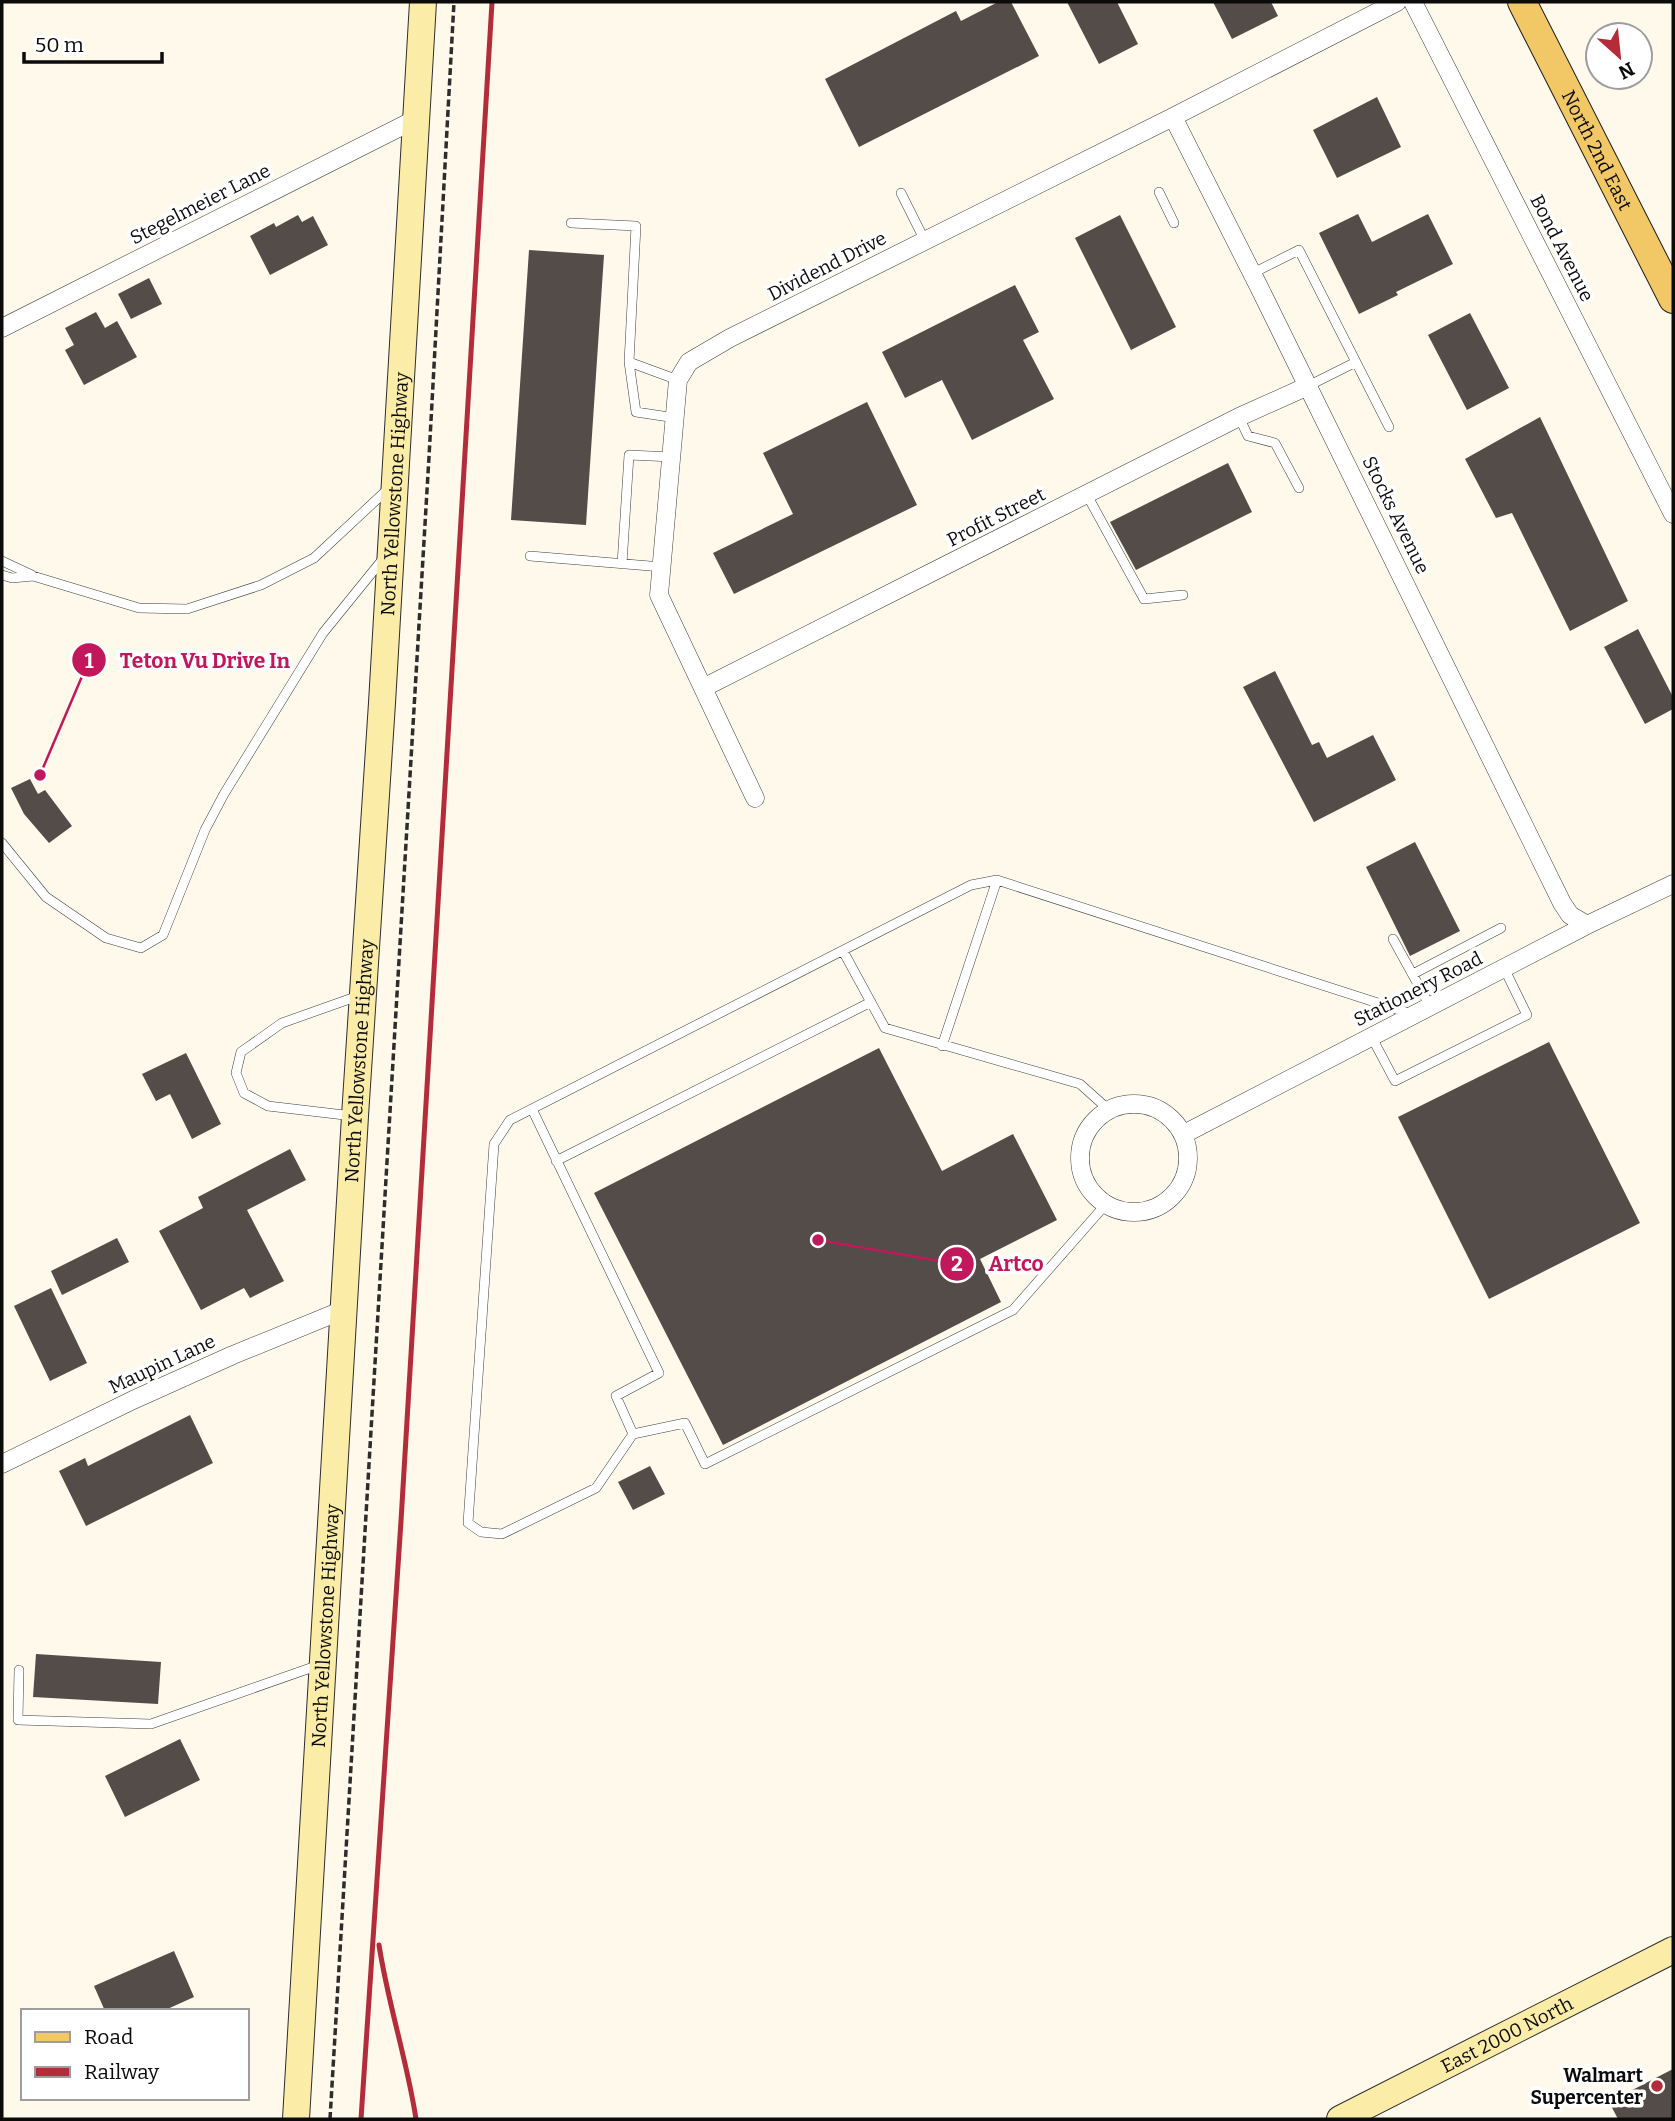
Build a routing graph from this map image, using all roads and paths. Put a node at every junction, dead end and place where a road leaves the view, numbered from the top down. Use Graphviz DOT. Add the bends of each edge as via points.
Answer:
graph roads {
  1 [pos="423,2"];
  2 [pos="454,2"];
  3 [pos="1397,2"];
  4 [pos="1413,2"];
  5 [pos="1522,2"];
  6 [pos="1172,117"];
  7 [pos="416,119"];
  8 [pos="1159,192"];
  9 [pos="901,193"];
  10 [pos="571,223"];
  11 [pos="1174,223"];
  12 [pos="925,241"];
  13 [pos="1253,273"];
  14 [pos="1673,299"];
  15 [pos="2,328"];
  16 [pos="629,362"];
  17 [pos="1356,362"];
  18 [pos="678,380"];
  19 [pos="1308,386"];
  20 [pos="1239,417"];
  21 [pos="676,418"];
  22 [pos="1390,427"];
  23 [pos="672,457"];
  24 [pos="395,483"];
  25 [pos="1299,488"];
  26 [pos="1087,495"];
  27 [pos="1673,514"];
  28 [pos="391,550"];
  29 [pos="530,556"];
  30 [pos="2,561"];
  31 [pos="622,564"];
  32 [pos="662,567"];
  33 [pos="2,575"];
  34 [pos="33,576"];
  35 [pos="1183,595"];
  36 [pos="703,688"];
  37 [pos="755,798"];
  38 [pos="2,844"];
  39 [pos="997,880"];
  40 [pos="1673,884"];
  41 [pos="1587,925"];
  42 [pos="1501,928"];
  43 [pos="1393,939"];
  44 [pos="843,951"];
  45 [pos="1504,968"];
  46 [pos="1413,974"];
  47 [pos="363,995"];
  48 [pos="871,1002"];
  49 [pos="1430,1006"];
  50 [pos="1414,1014"];
  51 [pos="1371,1036"];
  52 [pos="942,1046"];
  53 [pos="532,1109"];
  54 [pos="1109,1110"];
  55 [pos="355,1116"];
  56 [pos="1184,1134"];
  57 [pos="556,1161"];
  58 [pos="1106,1204"];
  59 [pos="343,1310"];
  60 [pos="633,1434"];
  61 [pos="2,1464"];
  62 [pos="324,1663"];
  63 [pos="19,1670"];
  64 [pos="1673,1950"];
  65 [pos="296,2119"];
  66 [pos="330,2119"];
  67 [pos="1340,2119"];
  1 -- 7 [label="main road, North Yellowstone Highway"];
  2 -- 66 [label="path"];
  3 -- 6 [label="street, Dividend Drive"];
  4 -- 27 [label="street, Bond Avenue"];
  5 -- 14 [label="main road, North 2nd East"];
  6 -- 12 [label="street, Dividend Drive"];
  6 -- 13 [label="street, Stocks Avenue"];
  7 -- 15 [label="street, Stegelmeier Lane"];
  7 -- 24 [label="main road, North Yellowstone Highway"];
  8 -- 11 [label="lane"];
  9 -- 12 [label="lane"];
  10 -- 16 [label="lane" via="636,226"];
  12 -- 18 [label="street, Dividend Drive" via="730,338 690,362"];
  13 -- 17 [label="lane" via="1299,250"];
  13 -- 19 [label="street, Stocks Avenue"];
  16 -- 18 [label="lane"];
  16 -- 21 [label="lane" via="636,412"];
  17 -- 19 [label="lane"];
  17 -- 22 [label="lane"];
  18 -- 21 [label="street"];
  19 -- 20 [label="street, Profit Street"];
  19 -- 41 [label="street, Stocks Avenue" via="1562,903 1570,915"];
  20 -- 25 [label="lane" via="1248,436 1275,443"];
  20 -- 26 [label="street, Profit Street"];
  21 -- 23 [label="street"];
  23 -- 31 [label="lane" via="629,455"];
  23 -- 32 [label="street"];
  24 -- 28 [label="main road, North Yellowstone Highway"];
  24 -- 34 [label="lane" via="314,558 261,585 187,608 139,608"];
  26 -- 35 [label="lane" via="1144,599"];
  26 -- 36 [label="street, Profit Street"];
  28 -- 38 [label="lane" via="323,633 224,794 163,935 141,947 106,938 46,897"];
  28 -- 47 [label="main road, North Yellowstone Highway"];
  29 -- 31 [label="lane"];
  30 -- 34 [label="lane"];
  31 -- 32 [label="lane"];
  32 -- 36 [label="street" via="659,595"];
  33 -- 34 [label="lane"];
  36 -- 37 [label="street"];
  39 -- 44 [label="lane" via="971,885"];
  39 -- 50 [label="lane"];
  39 -- 52 [label="lane"];
  40 -- 41 [label="street, Stationery Road"];
  41 -- 45 [label="street, Stationery Road"];
  42 -- 46 [label="lane"];
  43 -- 46 [label="lane"];
  44 -- 48 [label="lane"];
  44 -- 53 [label="lane"];
  45 -- 49 [label="street, Stationery Road"];
  45 -- 51 [label="lane" via="1527,1015 1395,1081"];
  46 -- 49 [label="lane"];
  47 -- 55 [label="main road, North Yellowstone Highway"];
  47 -- 55 [label="lane" via="282,1023 241,1052 236,1073 244,1093 268,1106"];
  48 -- 52 [label="lane" via="886,1028"];
  48 -- 57 [label="lane"];
  49 -- 50 [label="street, Stationery Road"];
  50 -- 51 [label="street, Stationery Road"];
  51 -- 56 [label="street, Stationery Road"];
  52 -- 54 [label="lane" via="1080,1084"];
  53 -- 57 [label="lane"];
  53 -- 60 [label="lane" via="510,1120 494,1144 468,1523 481,1532 502,1534 596,1488"];
  54 -- 56 [label="street" via="1125,1104 1160,1109"];
  54 -- 58 [label="street" via="1095,1120 1080,1152 1087,1185"];
  55 -- 59 [label="main road, North Yellowstone Highway"];
  56 -- 58 [label="street" via="1187,1170 1168,1201 1133,1212"];
  57 -- 60 [label="lane" via="659,1373 616,1396"];
  58 -- 60 [label="lane" via="1013,1310 705,1464 685,1423"];
  59 -- 61 [label="street, Maupin Lane" via="233,1355"];
  59 -- 62 [label="main road, North Yellowstone Highway"];
  62 -- 63 [label="lane" via="150,1724 18,1720"];
  62 -- 65 [label="main road, North Yellowstone Highway"];
  64 -- 67 [label="main road, East 2000 North"];
}
